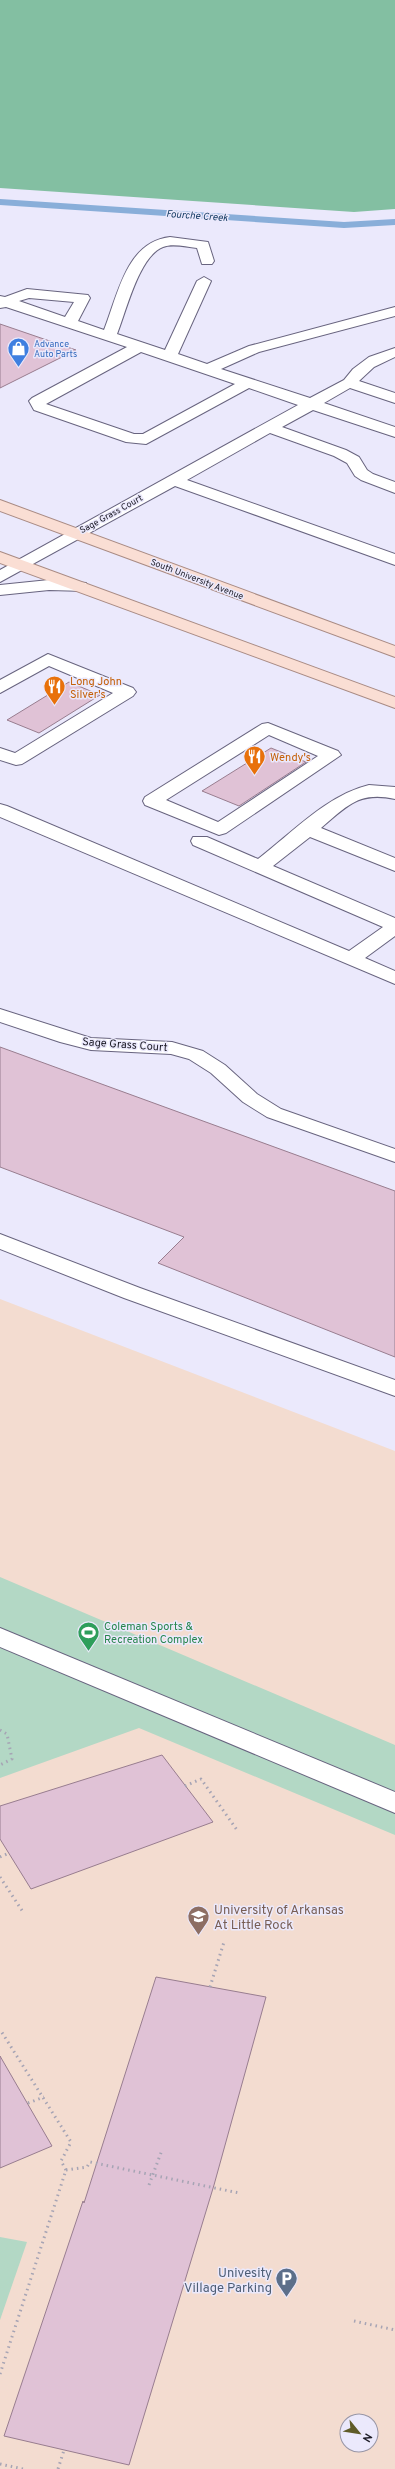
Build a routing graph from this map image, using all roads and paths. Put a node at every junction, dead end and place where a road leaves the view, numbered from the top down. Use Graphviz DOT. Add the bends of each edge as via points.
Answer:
graph roads {
  1 [pos="206,261"];
  2 [pos="204,281"];
  3 [pos="1,302"];
  4 [pos="395,311"];
  5 [pos="69,324"];
  6 [pos="109,337"];
  7 [pos="139,348"];
  8 [pos="395,352"];
  9 [pos="168,357"];
  10 [pos="206,370"];
  11 [pos="349,383"];
  12 [pos="246,384"];
  13 [pos="395,398"];
  14 [pos="309,405"];
  15 [pos="268,427"];
  16 [pos="395,432"];
  17 [pos="173,480"];
  18 [pos="395,488"];
  19 [pos="0,505"];
  20 [pos="78,533"];
  21 [pos="0,557"];
  22 [pos="395,560"];
  23 [pos="21,565"];
  24 [pos="0,577"];
  25 [pos="80,587"];
  26 [pos="0,590"];
  27 [pos="395,652"];
  28 [pos="0,688"];
  29 [pos="395,703"];
  30 [pos="0,753"];
  31 [pos="395,793"];
  32 [pos="152,801"];
  33 [pos="0,810"];
  34 [pos="308,829"];
  35 [pos="200,841"];
  36 [pos="395,865"];
  37 [pos="260,867"];
  38 [pos="395,926"];
  39 [pos="351,959"];
  40 [pos="391,970"];
  41 [pos="0,1015"];
  42 [pos="395,1156"];
  43 [pos="0,1241"];
  44 [pos="395,1388"];
  45 [pos="0,1637"];
  46 [pos="0,1730"];
  47 [pos="0,1765"];
  48 [pos="185,1786"];
  49 [pos="395,1803"];
  50 [pos="237,1830"];
  51 [pos="9,1853"];
  52 [pos="0,1857"];
  53 [pos="0,1877"];
  54 [pos="23,1912"];
  55 [pos="224,1942"];
  56 [pos="210,1987"];
  57 [pos="2,2031"];
  58 [pos="44,2097"];
  59 [pos="28,2104"];
  60 [pos="162,2150"];
  61 [pos="66,2170"];
  62 [pos="152,2175"];
  63 [pos="149,2185"];
  64 [pos="239,2193"];
  65 [pos="354,2321"];
  66 [pos="395,2330"];
  67 [pos="0,2374"];
  68 [pos="64,2450"];
  69 [pos="0,2464"];
  70 [pos="23,2469"];
  71 [pos="58,2469"];
  1 -- 6 [label="street" via="203,245 174,241 153,246 138,264"];
  2 -- 9 [label="street"];
  3 -- 5 [label="street"];
  3 -- 5 [label="street" via="27,293 83,298"];
  4 -- 10 [label="street" via="254,349"];
  5 -- 6 [label="street"];
  6 -- 7 [label="street"];
  7 -- 9 [label="street"];
  7 -- 12 [label="street" via="37,401 39,407 132,439 146,439"];
  8 -- 11 [label="street" via="382,356 360,369"];
  9 -- 10 [label="street"];
  10 -- 12 [label="street"];
  11 -- 13 [label="street"];
  11 -- 14 [label="street, Sage Grass Court"];
  12 -- 14 [label="street"];
  14 -- 15 [label="street, Sage Grass Court"];
  14 -- 16 [label="street"];
  15 -- 17 [label="street, Sage Grass Court"];
  15 -- 18 [label="street" via="340,452 353,460 361,473"];
  17 -- 20 [label="street, Sage Grass Court"];
  17 -- 22 [label="street"];
  19 -- 20 [label="main road, South University Avenue"];
  20 -- 23 [label="street, Sage Grass Court"];
  20 -- 27 [label="main road, South University Avenue"];
  21 -- 23 [label="main road"];
  23 -- 24 [label="street, Sage Grass Court"];
  23 -- 25 [label="main road"];
  25 -- 26 [label="street" via="49,585"];
  25 -- 29 [label="main road"];
  28 -- 30 [label="street" via="48,659 126,692 16,760"];
  31 -- 34 [label="street" via="382,789 360,790"];
  32 -- 32 [label="street" via="219,828 332,754 268,728"];
  33 -- 39 [label="street"];
  34 -- 36 [label="street"];
  34 -- 37 [label="street"];
  35 -- 37 [label="street"];
  37 -- 38 [label="street"];
  38 -- 39 [label="street"];
  39 -- 40 [label="street"];
  41 -- 42 [label="street, Sage Grass Court" via="91,1044 172,1048 196,1055 218,1069 250,1098 274,1113"];
  43 -- 44 [label="street" via="140,1296"];
  45 -- 49 [label="street"];
  46 -- 47 [label="path" via="7,1734 12,1759"];
  48 -- 50 [label="path" via="201,1779"];
  51 -- 52 [label="path"];
  53 -- 54 [label="path"];
  55 -- 56 [label="path"];
  57 -- 58 [label="path"];
  58 -- 59 [label="path"];
  58 -- 61 [label="path" via="71,2142 61,2161"];
  60 -- 62 [label="path"];
  61 -- 62 [label="path" via="87,2167 90,2162"];
  61 -- 67 [label="path"];
  62 -- 63 [label="path"];
  62 -- 64 [label="path"];
  65 -- 66 [label="path"];
  68 -- 71 [label="path"];
  69 -- 70 [label="path"];
}
